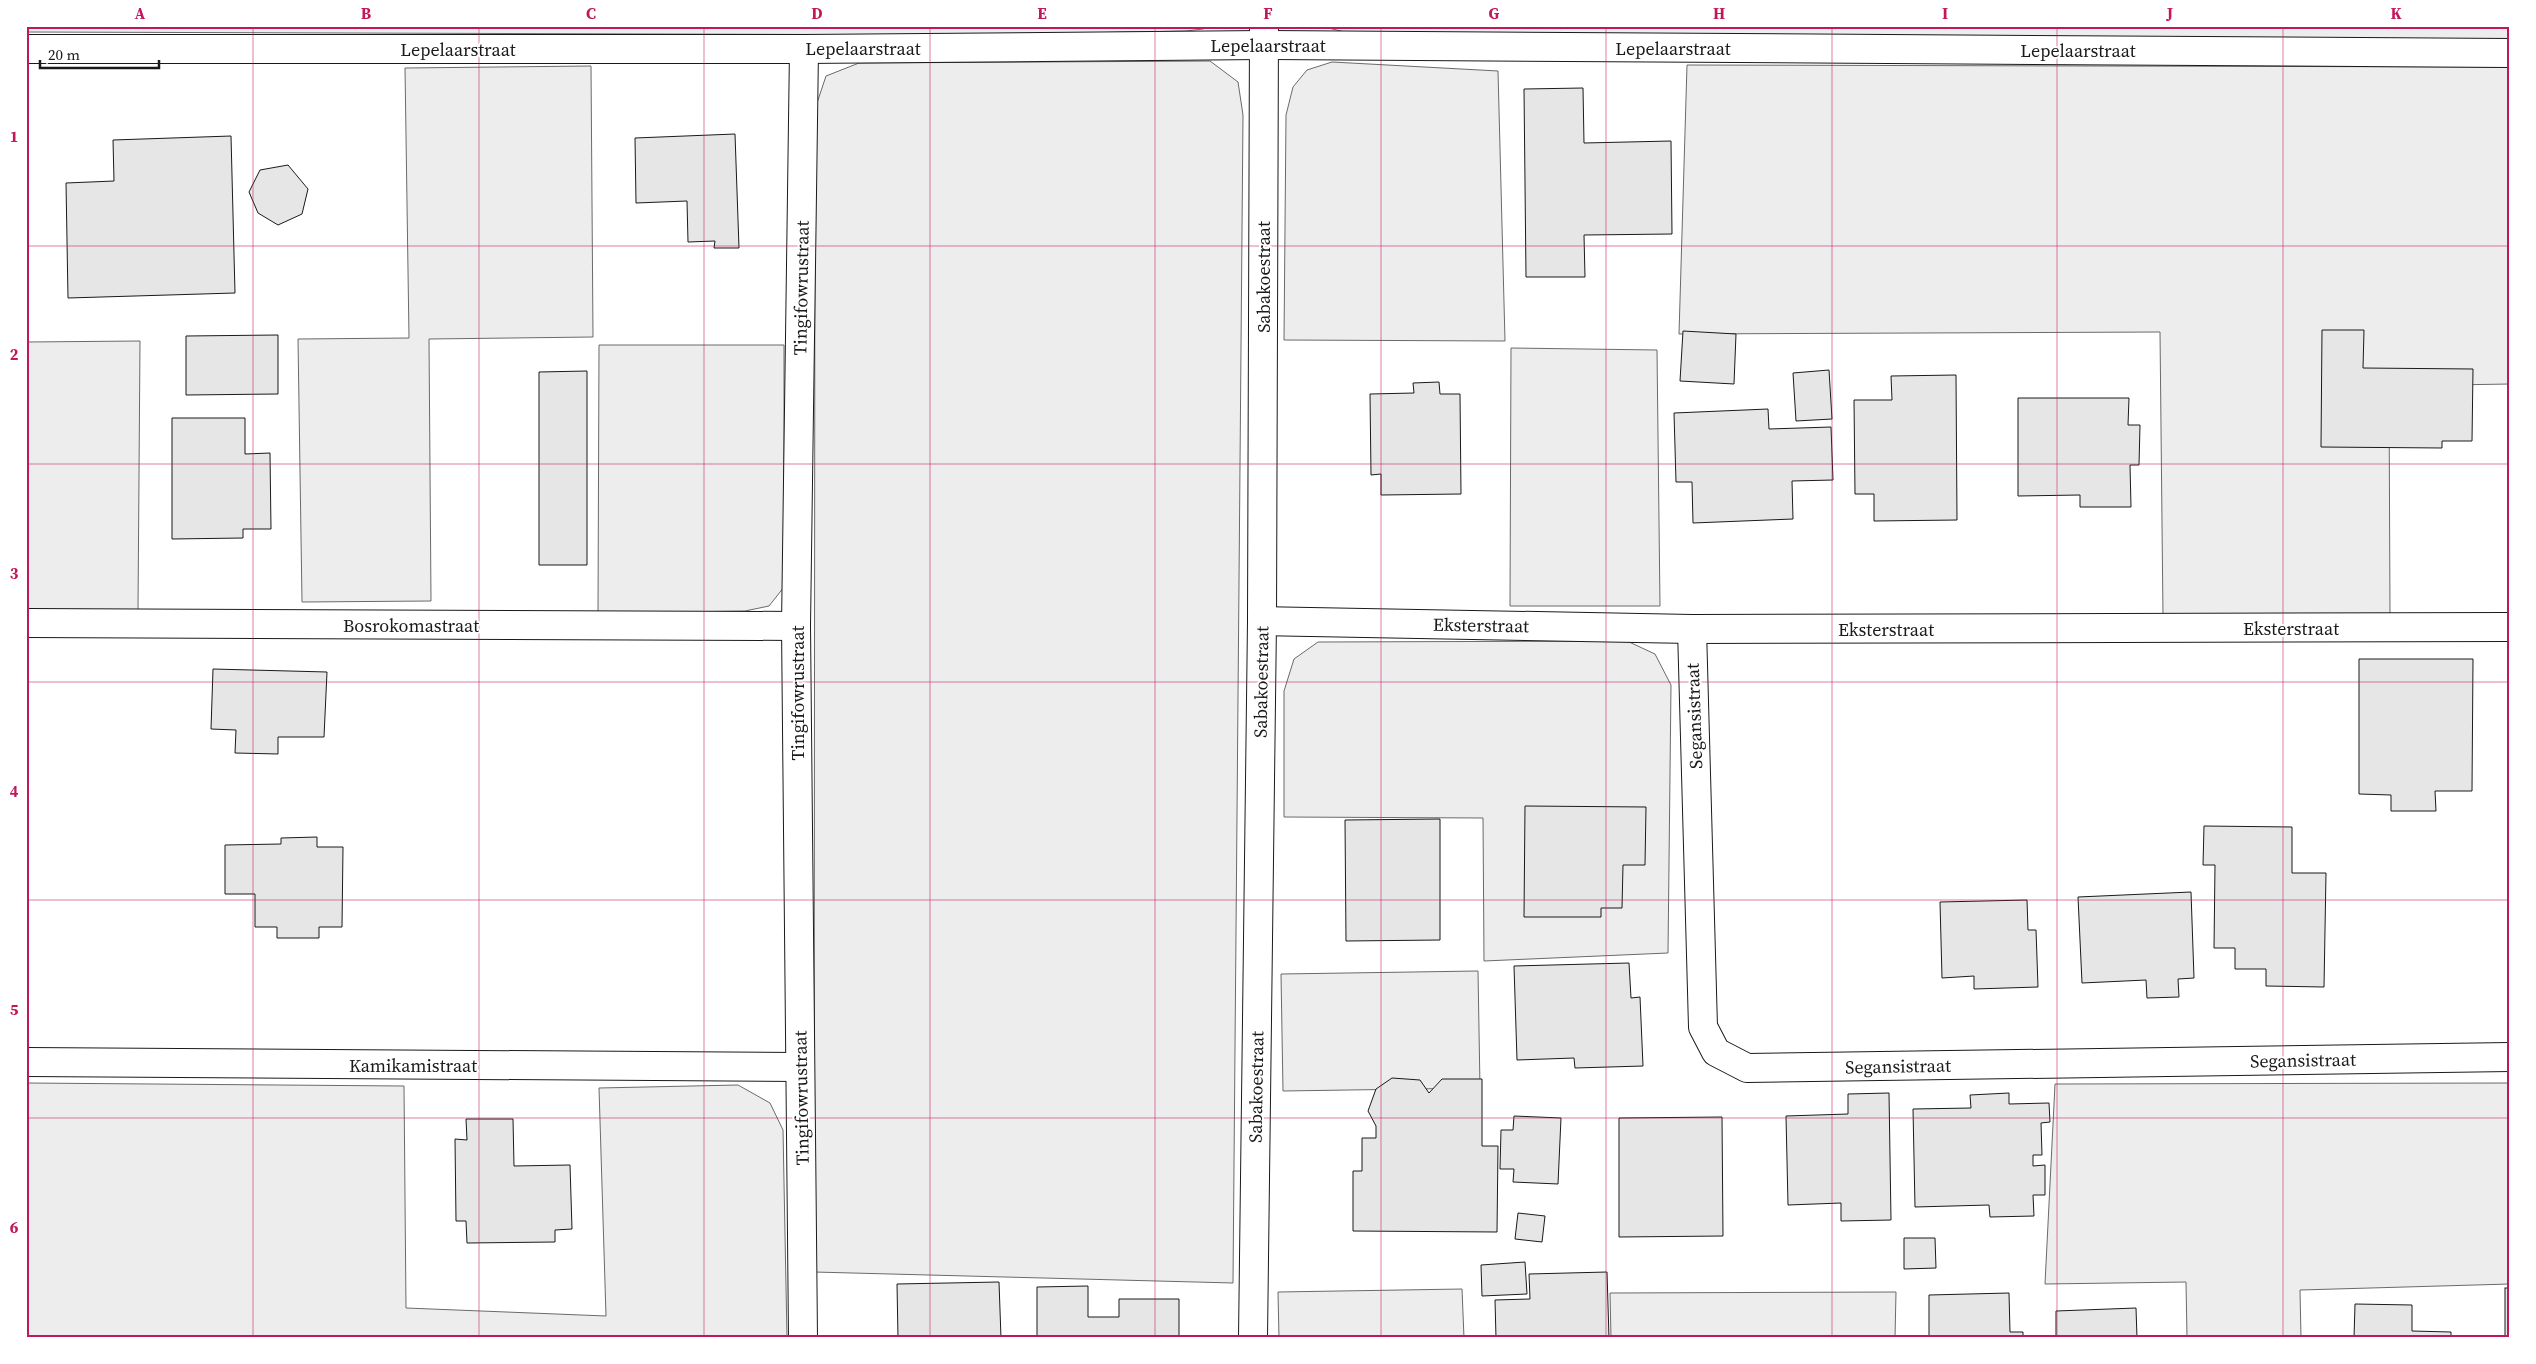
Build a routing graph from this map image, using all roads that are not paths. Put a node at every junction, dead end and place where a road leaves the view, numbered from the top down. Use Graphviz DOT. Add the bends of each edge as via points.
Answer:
graph roads {
  1 [pos="1264,36"];
  2 [pos="26,49"];
  3 [pos="804,49"];
  4 [pos="2510,53"];
  5 [pos="1262,621"];
  6 [pos="26,623"];
  7 [pos="796,626"];
  8 [pos="2510,627"];
  9 [pos="1692,629"];
  10 [pos="2510,1057"];
  11 [pos="26,1062"];
  12 [pos="800,1067"];
  13 [pos="803,1338"];
  14 [pos="1253,1338"];
  1 -- 3 [label="street, Lepelaarstraat"];
  1 -- 4 [label="street, Lepelaarstraat"];
  1 -- 5 [label="street, Sabakoestraat"];
  2 -- 3 [label="street, Lepelaarstraat"];
  3 -- 7 [label="street, Tingifowrustraat"];
  5 -- 9 [label="street, Eksterstraat"];
  5 -- 14 [label="street, Sabakoestraat"];
  6 -- 7 [label="street, Bosrokomastraat"];
  7 -- 12 [label="street, Tingifowrustraat"];
  8 -- 9 [label="street, Eksterstraat"];
  9 -- 10 [label="street, Segansistraat" via="1703,1027 1716,1052 1747,1068"];
  11 -- 12 [label="street, Kamikamistraat"];
  12 -- 13 [label="street, Tingifowrustraat"];
}
